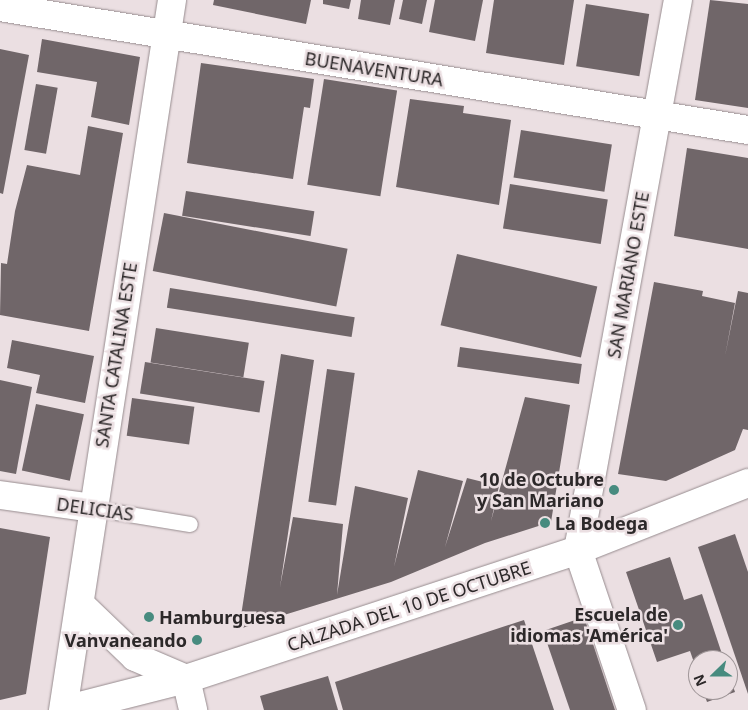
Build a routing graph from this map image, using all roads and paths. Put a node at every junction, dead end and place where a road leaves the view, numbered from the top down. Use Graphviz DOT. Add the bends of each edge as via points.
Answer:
graph roads {
  1 [pos="172,0"];
  2 [pos="678,0"];
  3 [pos="0,7"];
  4 [pos="166,35"];
  5 [pos="657,116"];
  6 [pos="748,130"];
  7 [pos="748,483"];
  8 [pos="0,495"];
  9 [pos="92,508"];
  10 [pos="190,524"];
  11 [pos="578,550"];
  12 [pos="80,604"];
  13 [pos="186,679"];
  14 [pos="105,699"];
  15 [pos="64,710"];
  16 [pos="134,710"];
  17 [pos="193,710"];
  18 [pos="632,710"];
  1 -- 4 [label="street, SANTA CATALINA ESTE"];
  2 -- 5 [label="street, SAN MARIANO ESTE"];
  3 -- 4 [label="street, BUENAVENTURA"];
  4 -- 5 [label="street, BUENAVENTURA"];
  4 -- 9 [label="street, SANTA CATALINA ESTE"];
  5 -- 6 [label="street, BUENAVENTURA"];
  5 -- 11 [label="street, SAN MARIANO ESTE"];
  7 -- 11 [label="street, CALZADA DEL 10 DE OCTUBRE"];
  8 -- 9 [label="street, DELICIAS"];
  9 -- 10 [label="lane, DELICIAS"];
  9 -- 12 [label="street, SANTA CATALINA ESTE"];
  11 -- 13 [label="street, CALZADA DEL 10 DE OCTUBRE"];
  11 -- 18 [label="street"];
  12 -- 13 [label="street" via="135,657"];
  12 -- 15 [label="street, SANTA CATALINA ESTE"];
  13 -- 14 [label="street, CALZADA DEL 10 DE OCTUBRE"];
  13 -- 17 [label="street"];
  14 -- 15 [label="street, CALZADA DEL 10 DE OCTUBRE"];
  14 -- 16 [label="street"];
}
